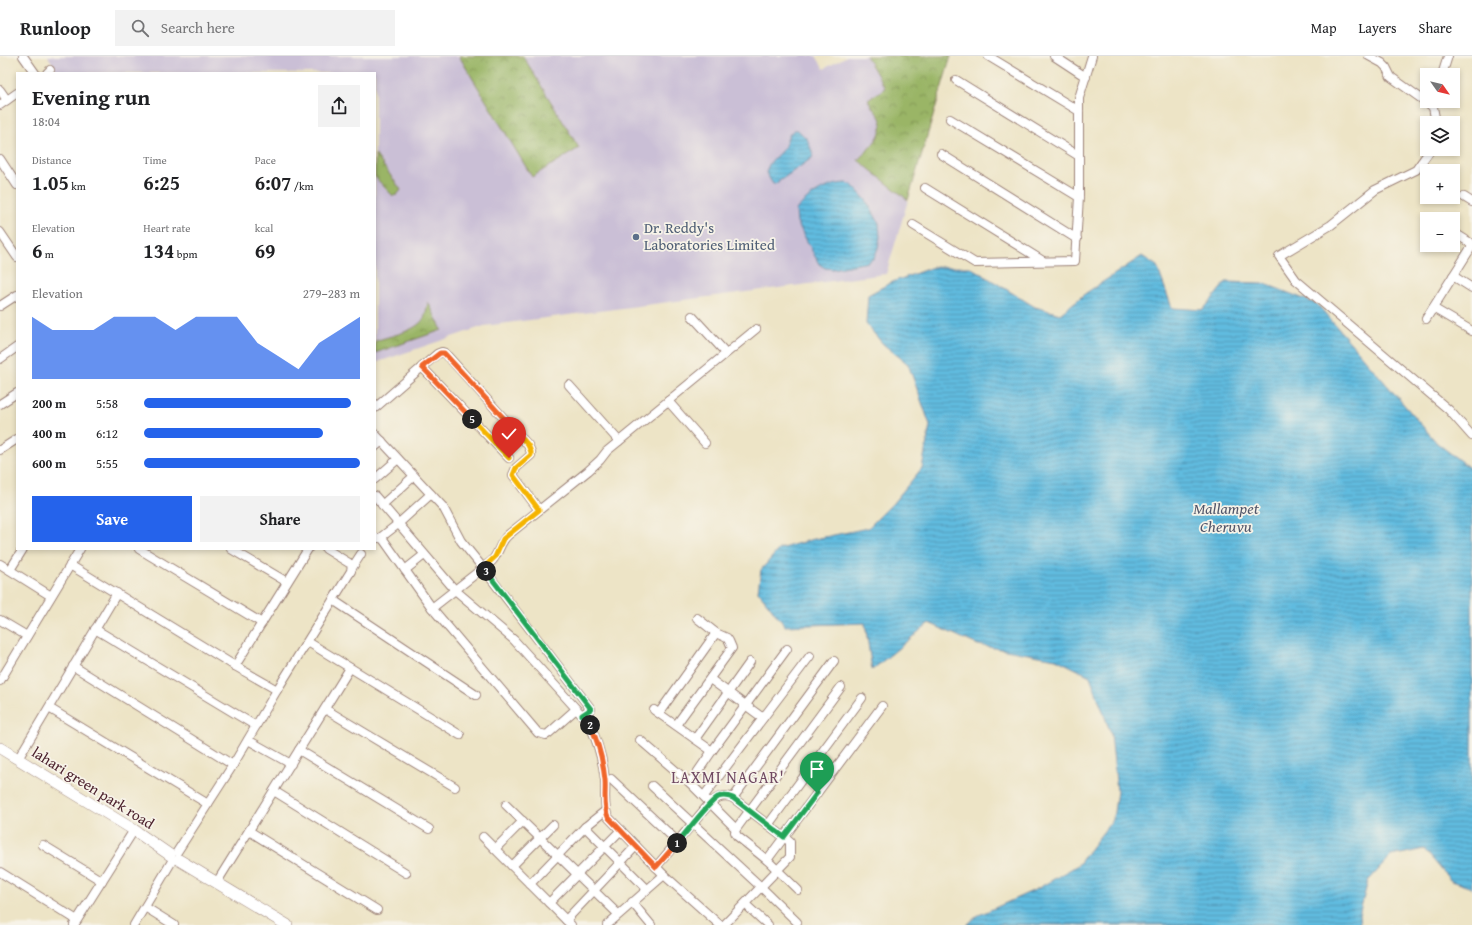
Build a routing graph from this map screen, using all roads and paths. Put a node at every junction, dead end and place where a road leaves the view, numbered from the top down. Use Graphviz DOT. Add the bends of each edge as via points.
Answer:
graph roads {
  1 [pos="23,56"];
  2 [pos="988,56"];
  3 [pos="1054,56"];
  4 [pos="1092,56"];
  5 [pos="1369,56"];
  6 [pos="1448,56"];
  7 [pos="1444,68"];
  8 [pos="34,72"];
  9 [pos="1086,77"];
  10 [pos="956,80"];
  11 [pos="0,90"];
  12 [pos="16,94"];
  13 [pos="1420,95"];
  14 [pos="3,103"];
  15 [pos="1079,111"];
  16 [pos="950,119"];
  17 [pos="941,154"];
  18 [pos="1079,156"];
  19 [pos="1426,156"];
  20 [pos="0,160"];
  21 [pos="16,184"];
  22 [pos="925,188"];
  23 [pos="1079,197"];
  24 [pos="1464,197"];
  25 [pos="1472,202"];
  26 [pos="913,225"];
  27 [pos="0,232"];
  28 [pos="1460,237"];
  29 [pos="1077,239"];
  30 [pos="1472,245"];
  31 [pos="16,256"];
  32 [pos="1044,261"];
  33 [pos="1453,276"];
  34 [pos="1472,288"];
  35 [pos="16,296"];
  36 [pos="0,306"];
  37 [pos="1433,308"];
  38 [pos="692,316"];
  39 [pos="1426,319"];
  40 [pos="756,329"];
  41 [pos="1472,331"];
  42 [pos="16,348"];
  43 [pos="726,353"];
  44 [pos="0,359"];
  45 [pos="422,367"];
  46 [pos="569,384"];
  47 [pos="16,394"];
  48 [pos="668,401"];
  49 [pos="0,404"];
  50 [pos="376,407"];
  51 [pos="376,435"];
  52 [pos="1472,436"];
  53 [pos="16,440"];
  54 [pos="382,441"];
  55 [pos="619,441"];
  56 [pos="705,443"];
  57 [pos="376,446"];
  58 [pos="0,450"];
  59 [pos="509,458"];
  60 [pos="398,459"];
  61 [pos="414,476"];
  62 [pos="376,478"];
  63 [pos="431,494"];
  64 [pos="376,497"];
  65 [pos="382,505"];
  66 [pos="539,510"];
  67 [pos="398,524"];
  68 [pos="378,538"];
  69 [pos="21,550"];
  70 [pos="79,550"];
  71 [pos="141,550"];
  72 [pos="233,550"];
  73 [pos="307,550"];
  74 [pos="328,550"];
  75 [pos="361,554"];
  76 [pos="424,554"];
  77 [pos="0,564"];
  78 [pos="70,565"];
  79 [pos="352,568"];
  80 [pos="483,568"];
  81 [pos="10,570"];
  82 [pos="404,570"];
  83 [pos="287,582"];
  84 [pos="455,590"];
  85 [pos="117,593"];
  86 [pos="51,596"];
  87 [pos="333,600"];
  88 [pos="432,608"];
  89 [pos="697,618"];
  90 [pos="0,620"];
  91 [pos="262,623"];
  92 [pos="96,629"];
  93 [pos="716,633"];
  94 [pos="27,636"];
  95 [pos="308,642"];
  96 [pos="787,649"];
  97 [pos="810,656"];
  98 [pos="834,661"];
  99 [pos="750,662"];
  100 [pos="73,666"];
  101 [pos="235,666"];
  102 [pos="350,668"];
  103 [pos="0,679"];
  104 [pos="710,679"];
  105 [pos="841,687"];
  106 [pos="277,690"];
  107 [pos="728,692"];
  108 [pos="476,695"];
  109 [pos="862,698"];
  110 [pos="746,705"];
  111 [pos="882,706"];
  112 [pos="49,708"];
  113 [pos="325,709"];
  114 [pos="579,712"];
  115 [pos="763,718"];
  116 [pos="676,725"];
  117 [pos="256,726"];
  118 [pos="460,735"];
  119 [pos="695,739"];
  120 [pos="248,740"];
  121 [pos="640,740"];
  122 [pos="0,748"];
  123 [pos="299,750"];
  124 [pos="712,751"];
  125 [pos="18,759"];
  126 [pos="291,764"];
  127 [pos="233,765"];
  128 [pos="611,779"];
  129 [pos="690,783"];
  130 [pos="652,786"];
  131 [pos="455,787"];
  132 [pos="274,790"];
  133 [pos="704,796"];
  134 [pos="733,798"];
  135 [pos="710,803"];
  136 [pos="208,804"];
  137 [pos="506,805"];
  138 [pos="606,811"];
  139 [pos="750,811"];
  140 [pos="523,821"];
  141 [pos="693,824"];
  142 [pos="553,825"];
  143 [pos="768,825"];
  144 [pos="585,827"];
  145 [pos="429,829"];
  146 [pos="736,829"];
  147 [pos="134,830"];
  148 [pos="621,830"];
  149 [pos="249,831"];
  150 [pos="483,837"];
  151 [pos="784,837"];
  152 [pos="540,838"];
  153 [pos="678,842"];
  154 [pos="43,845"];
  155 [pos="604,846"];
  156 [pos="636,846"];
  157 [pos="495,849"];
  158 [pos="558,855"];
  159 [pos="175,857"];
  160 [pos="767,860"];
  161 [pos="621,862"];
  162 [pos="512,866"];
  163 [pos="656,867"];
  164 [pos="778,871"];
  165 [pos="0,872"];
  166 [pos="406,873"];
  167 [pos="577,874"];
  168 [pos="664,875"];
  169 [pos="102,881"];
  170 [pos="217,882"];
  171 [pos="530,884"];
  172 [pos="761,887"];
  173 [pos="647,889"];
  174 [pos="594,890"];
  175 [pos="798,890"];
  176 [pos="632,902"];
  177 [pos="550,903"];
  178 [pos="745,904"];
  179 [pos="145,907"];
  180 [pos="378,910"];
  181 [pos="618,914"];
  182 [pos="568,922"];
  183 [pos="797,922"];
  184 [pos="76,923"];
  185 [pos="134,925"];
  186 [pos="174,925"];
  187 [pos="287,925"];
  188 [pos="607,925"];
  189 [pos="651,925"];
  190 [pos="720,925"];
  191 [pos="724,925"];
  192 [pos="768,925"];
  1 -- 8 [label="street"];
  2 -- 15 [label="street"];
  3 -- 9 [label="street"];
  4 -- 9 [label="street"];
  5 -- 13 [label="street" via="1382,63 1391,77"];
  6 -- 7 [label="street"];
  9 -- 15 [label="street" via="1079,98"];
  10 -- 18 [label="street"];
  11 -- 14 [label="street"];
  12 -- 14 [label="street"];
  15 -- 18 [label="street"];
  16 -- 23 [label="street"];
  17 -- 29 [label="street"];
  18 -- 23 [label="street"];
  19 -- 52 [label="street" via="1416,170 1375,190 1331,225 1279,256 1296,280 1449,410"];
  20 -- 21 [label="street"];
  22 -- 32 [label="street"];
  23 -- 29 [label="street"];
  24 -- 25 [label="street"];
  26 -- 32 [label="street" via="975,263"];
  27 -- 31 [label="street"];
  28 -- 30 [label="street"];
  29 -- 32 [label="street" via="1075,261"];
  30 -- 33 [label="street"];
  33 -- 34 [label="street"];
  33 -- 37 [label="street"];
  35 -- 36 [label="street"];
  37 -- 39 [label="street"];
  37 -- 41 [label="street"];
  38 -- 43 [label="street"];
  40 -- 43 [label="street"];
  42 -- 44 [label="street"];
  43 -- 48 [label="street"];
  45 -- 50 [label="street"];
  45 -- 59 [label="street"];
  45 -- 66 [label="street" via="440,353 444,353 528,445 531,455 516,468 513,475"];
  46 -- 55 [label="street"];
  47 -- 49 [label="street"];
  48 -- 55 [label="street"];
  48 -- 56 [label="street"];
  51 -- 54 [label="street"];
  53 -- 58 [label="street"];
  54 -- 57 [label="street"];
  54 -- 60 [label="street"];
  55 -- 66 [label="street" via="588,471"];
  60 -- 61 [label="street"];
  60 -- 62 [label="street"];
  61 -- 63 [label="street"];
  61 -- 65 [label="street"];
  63 -- 67 [label="street"];
  63 -- 80 [label="street" via="446,512 461,541"];
  64 -- 65 [label="street"];
  65 -- 67 [label="street"];
  66 -- 80 [label="street" via="503,539 495,557"];
  67 -- 68 [label="street"];
  67 -- 76 [label="street"];
  68 -- 82 [label="street"];
  69 -- 81 [label="street"];
  70 -- 78 [label="street"];
  71 -- 91 [label="street"];
  72 -- 83 [label="street"];
  73 -- 83 [label="street"];
  74 -- 79 [label="street" via="349,563"];
  75 -- 79 [label="street"];
  76 -- 82 [label="street"];
  76 -- 84 [label="street"];
  77 -- 81 [label="street"];
  78 -- 85 [label="street"];
  78 -- 86 [label="street"];
  79 -- 87 [label="street"];
  80 -- 84 [label="street"];
  80 -- 114 [label="street" via="591,709"];
  81 -- 86 [label="street"];
  82 -- 88 [label="street"];
  83 -- 91 [label="street"];
  84 -- 88 [label="street"];
  84 -- 114 [label="street" via="514,640"];
  85 -- 92 [label="street"];
  85 -- 101 [label="street"];
  86 -- 94 [label="street"];
  87 -- 95 [label="street"];
  87 -- 108 [label="street"];
  88 -- 114 [label="street" via="538,733 546,735"];
  89 -- 93 [label="street"];
  90 -- 94 [label="street"];
  91 -- 101 [label="street"];
  92 -- 100 [label="street"];
  92 -- 117 [label="street"];
  93 -- 104 [label="street" via="726,638 732,648"];
  93 -- 116 [label="street" via="657,712"];
  94 -- 103 [label="street"];
  95 -- 102 [label="street"];
  95 -- 106 [label="street"];
  96 -- 110 [label="street"];
  97 -- 115 [label="street"];
  98 -- 134 [label="street"];
  99 -- 107 [label="street"];
  100 -- 112 [label="street"];
  100 -- 127 [label="street"];
  101 -- 106 [label="street"];
  102 -- 113 [label="street"];
  102 -- 118 [label="street"];
  104 -- 107 [label="street"];
  104 -- 116 [label="street"];
  105 -- 139 [label="street"];
  106 -- 117 [label="street"];
  107 -- 110 [label="street"];
  107 -- 119 [label="street"];
  109 -- 143 [label="street"];
  110 -- 115 [label="street"];
  110 -- 124 [label="street"];
  111 -- 151 [label="street"];
  112 -- 125 [label="street"];
  112 -- 136 [label="street"];
  113 -- 123 [label="street"];
  113 -- 131 [label="street"];
  114 -- 138 [label="street" via="589,723 596,738 605,780"];
  115 -- 133 [label="street"];
  116 -- 119 [label="street"];
  117 -- 120 [label="street"];
  119 -- 124 [label="street"];
  120 -- 126 [label="street"];
  120 -- 127 [label="street"];
  121 -- 129 [label="street"];
  122 -- 125 [label="street, lahari green park road"];
  123 -- 126 [label="street"];
  123 -- 145 [label="street"];
  124 -- 129 [label="street"];
  125 -- 147 [label="street, lahari green park road"];
  126 -- 132 [label="street"];
  127 -- 136 [label="street"];
  128 -- 153 [label="street"];
  129 -- 133 [label="street"];
  130 -- 141 [label="street"];
  132 -- 149 [label="street"];
  132 -- 166 [label="street"];
  133 -- 135 [label="street"];
  134 -- 135 [label="street" via="718,797"];
  134 -- 139 [label="street"];
  135 -- 141 [label="street"];
  135 -- 146 [label="street"];
  136 -- 159 [label="street"];
  137 -- 140 [label="street"];
  138 -- 144 [label="street"];
  138 -- 148 [label="street" via="608,817"];
  139 -- 143 [label="street"];
  139 -- 146 [label="street"];
  140 -- 152 [label="street"];
  140 -- 157 [label="street"];
  141 -- 153 [label="street"];
  141 -- 172 [label="street"];
  142 -- 152 [label="street"];
  143 -- 151 [label="street"];
  144 -- 155 [label="street"];
  144 -- 158 [label="street"];
  146 -- 160 [label="street" via="737,836"];
  147 -- 159 [label="street, lahari green park road"];
  147 -- 169 [label="street"];
  148 -- 155 [label="street"];
  148 -- 156 [label="street"];
  149 -- 170 [label="street"];
  149 -- 180 [label="street"];
  150 -- 157 [label="street"];
  151 -- 160 [label="street"];
  151 -- 164 [label="street" via="790,842 790,857"];
  152 -- 158 [label="street"];
  152 -- 162 [label="street"];
  153 -- 163 [label="street"];
  154 -- 169 [label="street"];
  155 -- 161 [label="street"];
  155 -- 167 [label="street"];
  156 -- 161 [label="street"];
  156 -- 163 [label="street"];
  157 -- 162 [label="street"];
  158 -- 167 [label="street"];
  158 -- 171 [label="street"];
  159 -- 170 [label="street, lahari green park road"];
  159 -- 179 [label="street"];
  160 -- 164 [label="street"];
  161 -- 173 [label="street"];
  161 -- 174 [label="street"];
  162 -- 171 [label="street"];
  163 -- 168 [label="street"];
  164 -- 172 [label="street"];
  164 -- 175 [label="street"];
  165 -- 184 [label="street"];
  167 -- 174 [label="street"];
  167 -- 177 [label="street"];
  168 -- 173 [label="street"];
  168 -- 190 [label="street"];
  169 -- 184 [label="street"];
  170 -- 187 [label="street, lahari green park road"];
  171 -- 177 [label="street"];
  172 -- 178 [label="street"];
  172 -- 183 [label="street"];
  173 -- 176 [label="street"];
  174 -- 181 [label="street"];
  174 -- 182 [label="street"];
  176 -- 181 [label="street"];
  176 -- 189 [label="street"];
  177 -- 182 [label="street"];
  178 -- 191 [label="street"];
  178 -- 192 [label="street"];
  179 -- 185 [label="street"];
  179 -- 186 [label="street"];
  181 -- 188 [label="street"];
}
